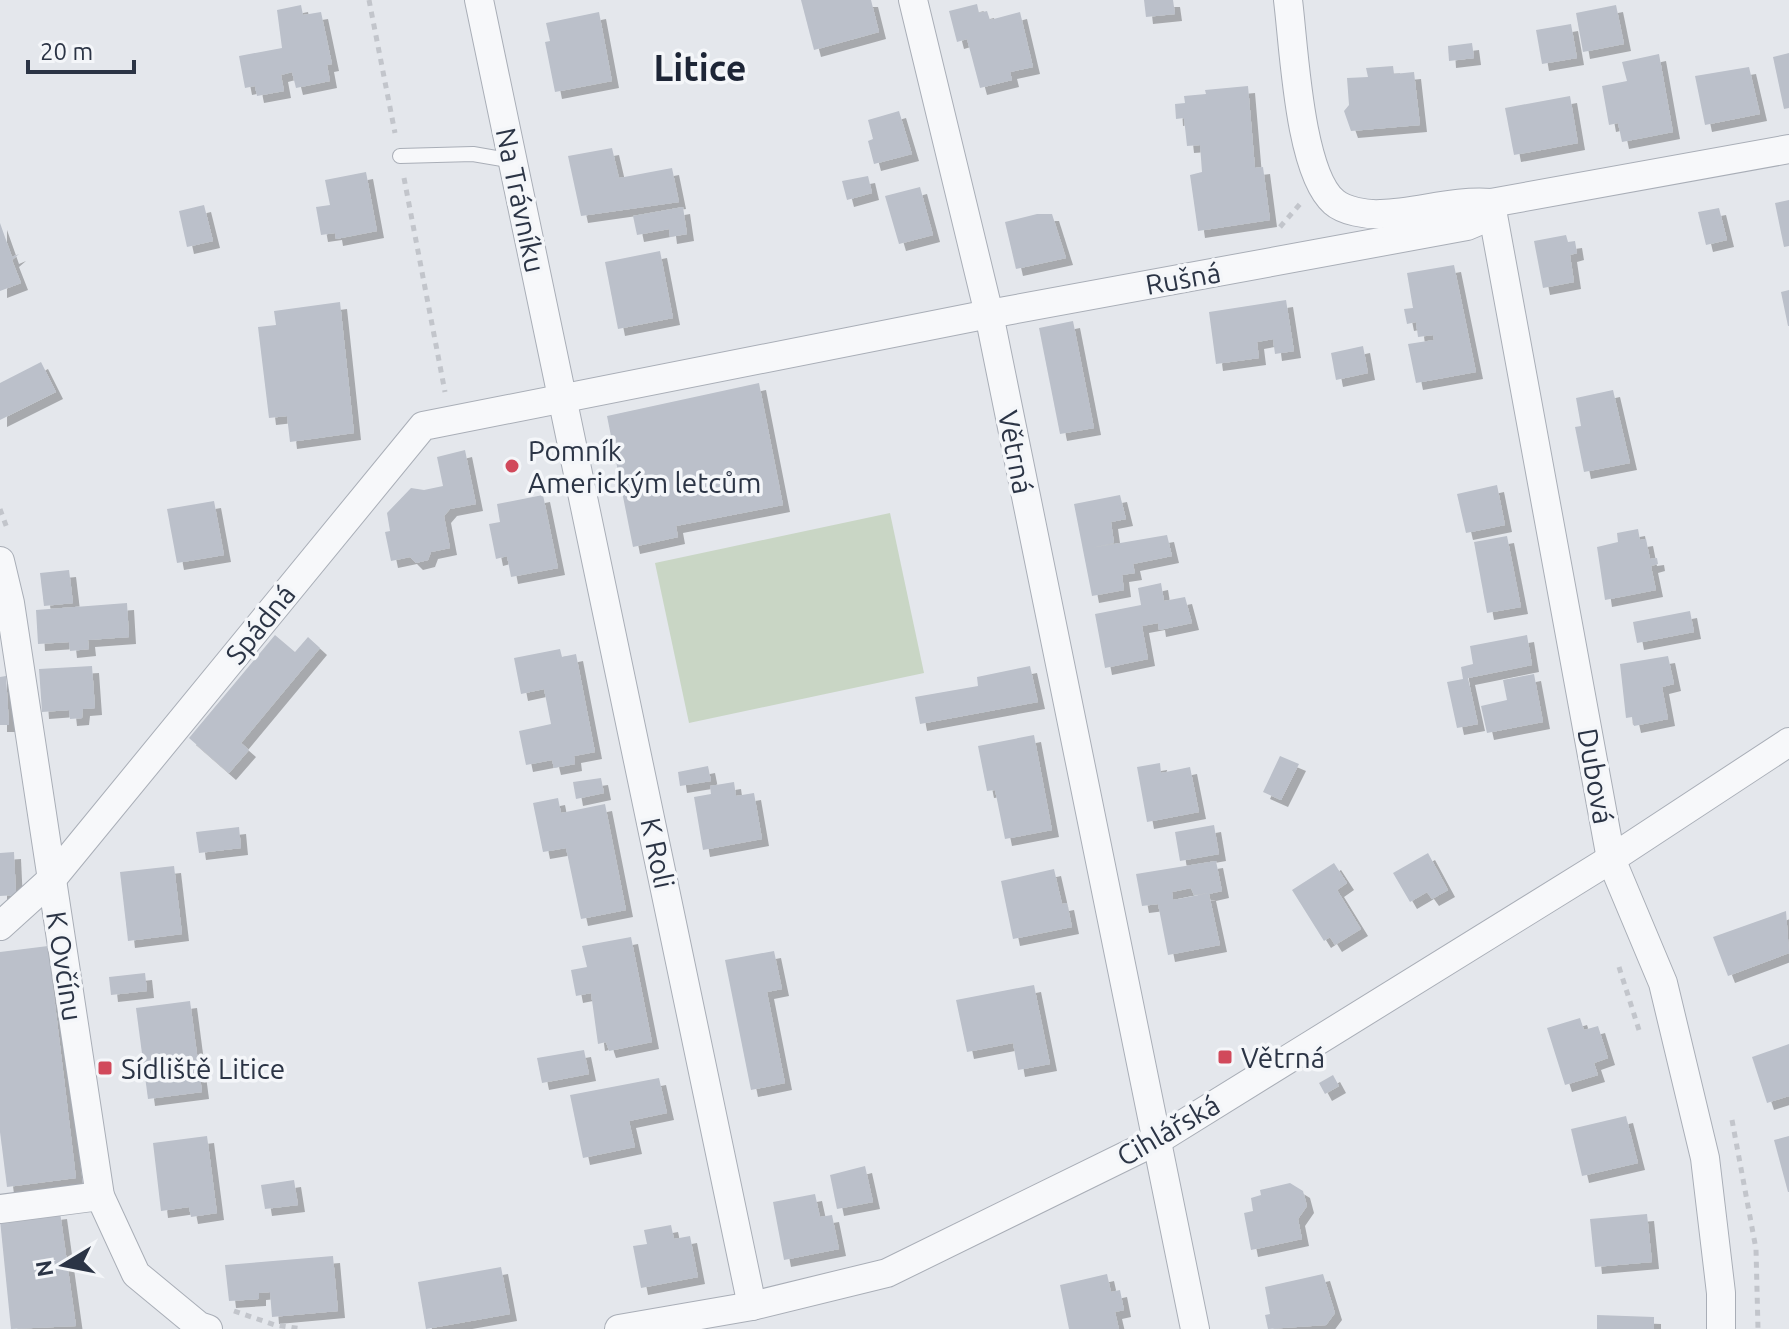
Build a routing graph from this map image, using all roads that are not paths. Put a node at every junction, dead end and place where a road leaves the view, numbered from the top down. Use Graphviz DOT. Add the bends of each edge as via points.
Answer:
graph roads {
  1 [pos="479,0"];
  2 [pos="913,0"];
  3 [pos="1288,0"];
  4 [pos="1789,149"];
  5 [pos="400,156"];
  6 [pos="513,161"];
  7 [pos="1492,209"];
  8 [pos="989,314"];
  9 [pos="564,399"];
  10 [pos="5,551"];
  11 [pos="1789,742"];
  12 [pos="1611,859"];
  13 [pos="52,879"];
  14 [pos="0,926"];
  15 [pos="1156,1141"];
  16 [pos="100,1196"];
  17 [pos="0,1209"];
  18 [pos="752,1306"];
  19 [pos="214,1317"];
  20 [pos="619,1329"];
  21 [pos="1195,1329"];
  22 [pos="1721,1329"];
  1 -- 6 [label="street, Na Trávníku"];
  2 -- 8 [label="street, Větrná"];
  3 -- 7 [label="street" via="1310,162 1334,202 1380,214 1466,201"];
  4 -- 7 [label="street, Rušná"];
  5 -- 6 [label="lane" via="473,154"];
  6 -- 9 [label="street, Na Trávníku"];
  7 -- 8 [label="street, Rušná" via="1467,226"];
  7 -- 12 [label="street, Dubová"];
  8 -- 9 [label="street, Rušná"];
  8 -- 15 [label="street, Větrná"];
  9 -- 13 [label="street, Spádná" via="423,426"];
  9 -- 18 [label="street, K Roli"];
  10 -- 13 [label="street, K Ovčínu"];
  11 -- 12 [label="street, Cihlářská"];
  12 -- 15 [label="street, Cihlářská"];
  12 -- 22 [label="street, Dubová" via="1663,983 1702,1143"];
  13 -- 14 [label="street, Spádná"];
  13 -- 16 [label="street, K Ovčínu"];
  15 -- 18 [label="street, Cihlářská" via="887,1273"];
  15 -- 21 [label="street, Větrná"];
  16 -- 17 [label="street"];
  16 -- 19 [label="street, K Ovčínu" via="136,1274 199,1326"];
  18 -- 20 [label="street, Cihlářská"];
}
